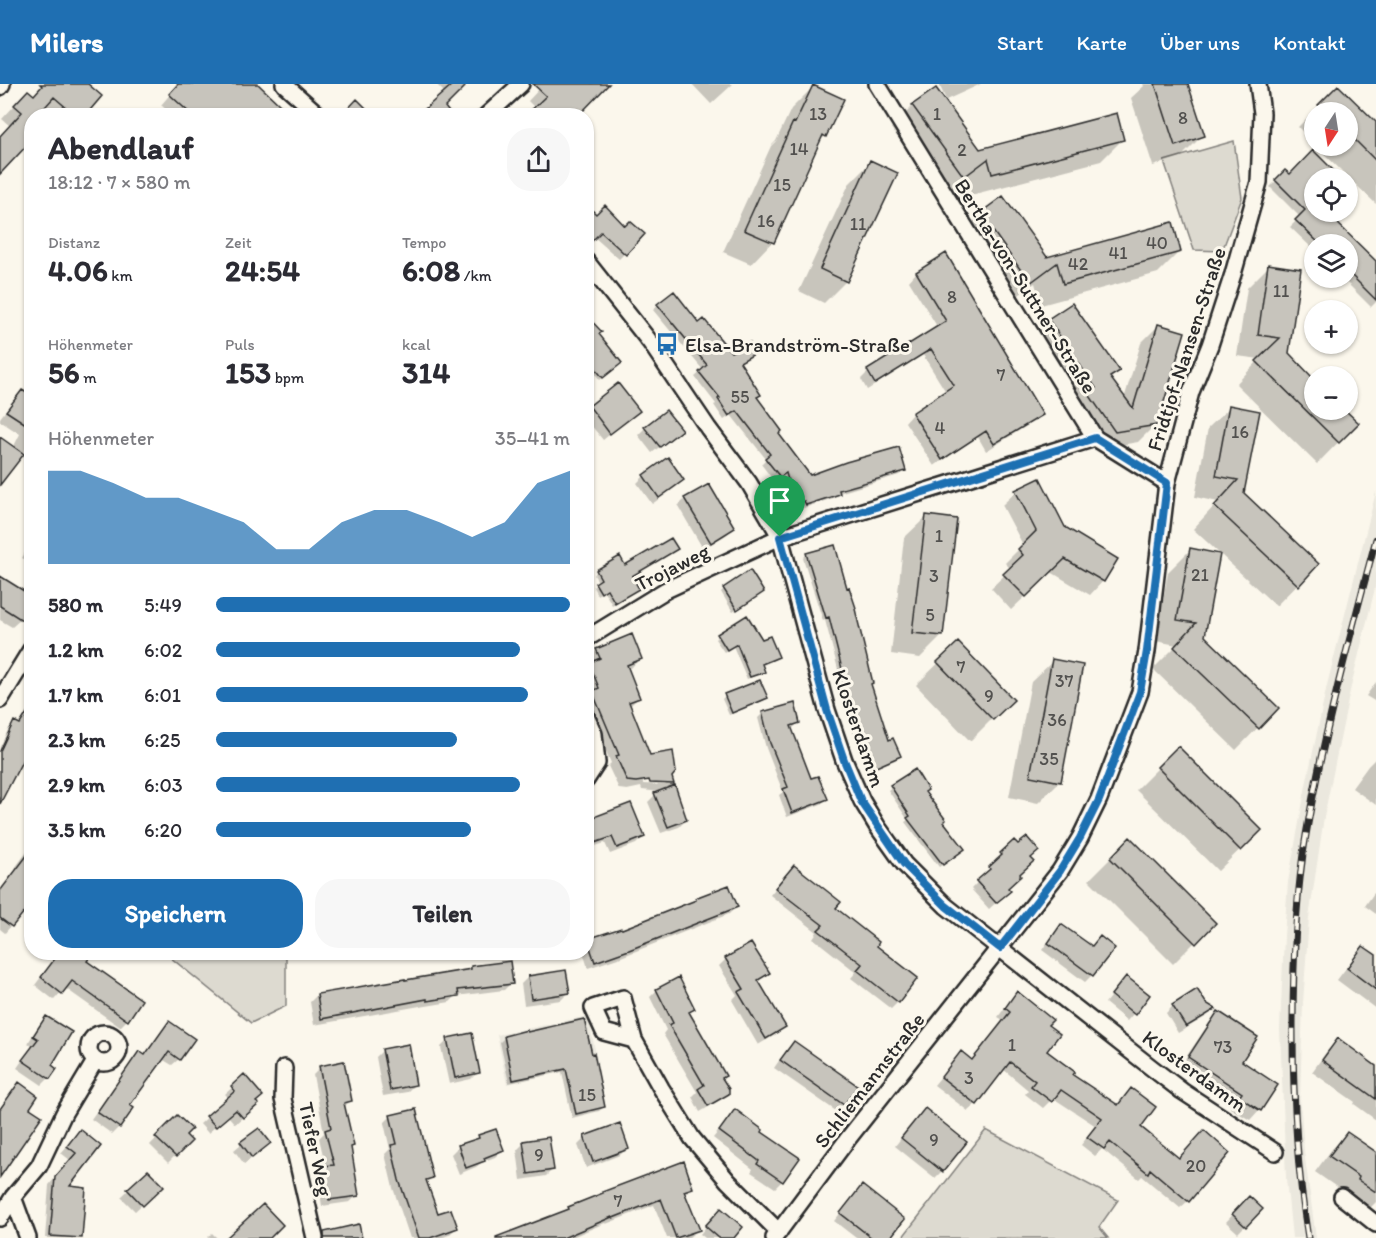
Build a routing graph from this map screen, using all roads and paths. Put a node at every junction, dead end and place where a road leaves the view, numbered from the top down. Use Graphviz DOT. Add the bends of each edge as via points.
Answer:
graph roads {
  1 [pos="284,84"];
  2 [pos="521,84"];
  3 [pos="877,84"];
  4 [pos="1258,84"];
  5 [pos="311,108"];
  6 [pos="495,108"];
  7 [pos="594,271"];
  8 [pos="1095,438"];
  9 [pos="1167,483"];
  10 [pos="780,537"];
  11 [pos="594,634"];
  12 [pos="24,661"];
  13 [pos="0,700"];
  14 [pos="594,734"];
  15 [pos="594,768"];
  16 [pos="1000,948"];
  17 [pos="634,1040"];
  18 [pos="95,1061"];
  19 [pos="284,1068"];
  20 [pos="1275,1152"];
  21 [pos="13,1197"];
  22 [pos="1342,1197"];
  23 [pos="0,1218"];
  24 [pos="1376,1224"];
  25 [pos="776,1235"];
  26 [pos="28,1238"];
  27 [pos="315,1238"];
  1 -- 5 [label="street"];
  2 -- 6 [label="street"];
  3 -- 8 [label="street, Bertha-von-Suttner-Straße"];
  4 -- 9 [label="street, Fridtjof-Nansen-Straße" via="1262,113 1259,182 1220,315 1191,392"];
  7 -- 10 [label="street, Klosterdamm" via="650,342 749,483"];
  8 -- 9 [label="street, Bertha-von-Suttner-Straße"];
  8 -- 10 [label="street"];
  9 -- 16 [label="street, Fridtjof-Nansen-Straße" via="1140,692 1099,800 1080,838 1060,871"];
  10 -- 11 [label="street, Trojaweg" via="666,590"];
  10 -- 16 [label="street, Klosterdamm" via="827,710 861,801 904,864 946,906"];
  12 -- 13 [label="street"];
  14 -- 15 [label="street"];
  16 -- 20 [label="street, Klosterdamm" via="1182,1090"];
  16 -- 25 [label="street, Schliemannstraße"];
  17 -- 25 [label="street" via="692,1138"];
  18 -- 21 [label="street" via="39,1166"];
  19 -- 27 [label="street, Tiefer Weg" via="283,1099"];
  21 -- 23 [label="street"];
  21 -- 26 [label="street"];
  22 -- 24 [label="street"];
}
